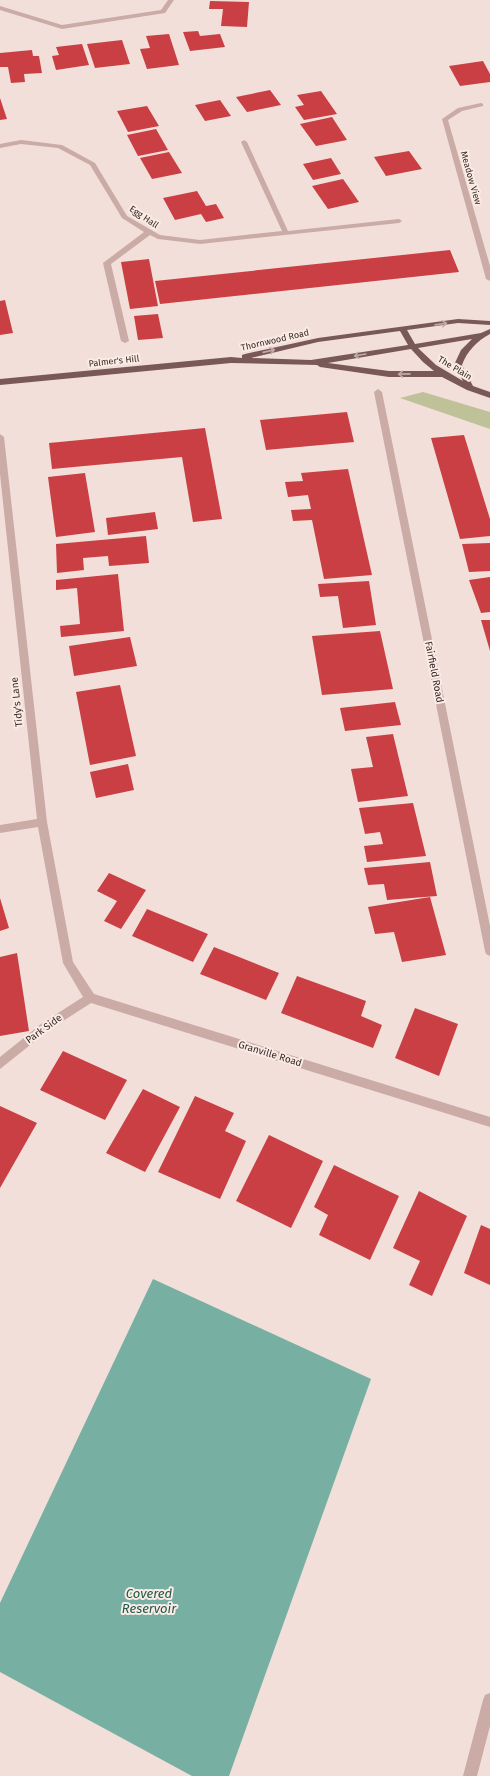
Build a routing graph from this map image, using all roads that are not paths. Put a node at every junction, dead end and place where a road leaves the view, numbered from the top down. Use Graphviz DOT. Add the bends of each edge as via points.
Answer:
graph roads {
  1 [pos="171,0"];
  2 [pos="0,8"];
  3 [pos="481,105"];
  4 [pos="244,142"];
  5 [pos="0,146"];
  6 [pos="399,221"];
  7 [pos="149,232"];
  8 [pos="286,233"];
  9 [pos="490,279"];
  10 [pos="490,323"];
  11 [pos="402,329"];
  12 [pos="490,331"];
  13 [pos="483,335"];
  14 [pos="125,341"];
  15 [pos="413,347"];
  16 [pos="231,360"];
  17 [pos="312,363"];
  18 [pos="443,374"];
  19 [pos="0,382"];
  20 [pos="470,388"];
  21 [pos="378,392"];
  22 [pos="490,395"];
  23 [pos="0,437"];
  24 [pos="2,482"];
  25 [pos="42,822"];
  26 [pos="0,830"];
  27 [pos="490,952"];
  28 [pos="90,998"];
  29 [pos="0,1064"];
  30 [pos="490,1122"];
  31 [pos="490,1700"];
  32 [pos="470,1776"];
  1 -- 2 [label="street" via="163,12 62,27"];
  3 -- 9 [label="street, Meadow View" via="460,109 445,119"];
  4 -- 8 [label="street"];
  5 -- 7 [label="street, Egg Hall" via="21,142 60,146 93,164 124,217"];
  6 -- 8 [label="street, Egg Hall"];
  7 -- 8 [label="street, Egg Hall" via="158,238 200,242"];
  7 -- 14 [label="street" via="106,263"];
  11 -- 10 [label="main road, Thornwood Road, one-way" via="458,322"];
  11 -- 15 [label="main road, The Plain"];
  16 -- 11 [label="main road, Thornwood Road, one-way" via="318,340"];
  12 -- 13 [label="main road, Thornwood Road"];
  13 -- 15 [label="main road, Thornwood Road"];
  13 -- 20 [label="main road" via="466,348 458,365"];
  15 -- 17 [label="main road, Thornwood Road, one-way"];
  15 -- 18 [label="main road, The Plain"];
  16 -- 17 [label="main road, Thornwood Road"];
  16 -- 19 [label="main road, Palmer's Hill"];
  18 -- 17 [label="main road, one-way" via="389,374"];
  18 -- 20 [label="main road, The Plain"];
  20 -- 22 [label="main road, The Plain"];
  21 -- 27 [label="street, Fairfield Road"];
  23 -- 24 [label="street, Tidy's Lane"];
  24 -- 25 [label="street, Tidy's Lane"];
  25 -- 26 [label="street"];
  25 -- 28 [label="street, Tidy's Lane" via="68,963"];
  28 -- 29 [label="street, Park Side" via="45,1027"];
  28 -- 30 [label="street, Granville Road"];
  31 -- 32 [label="street"];
}
